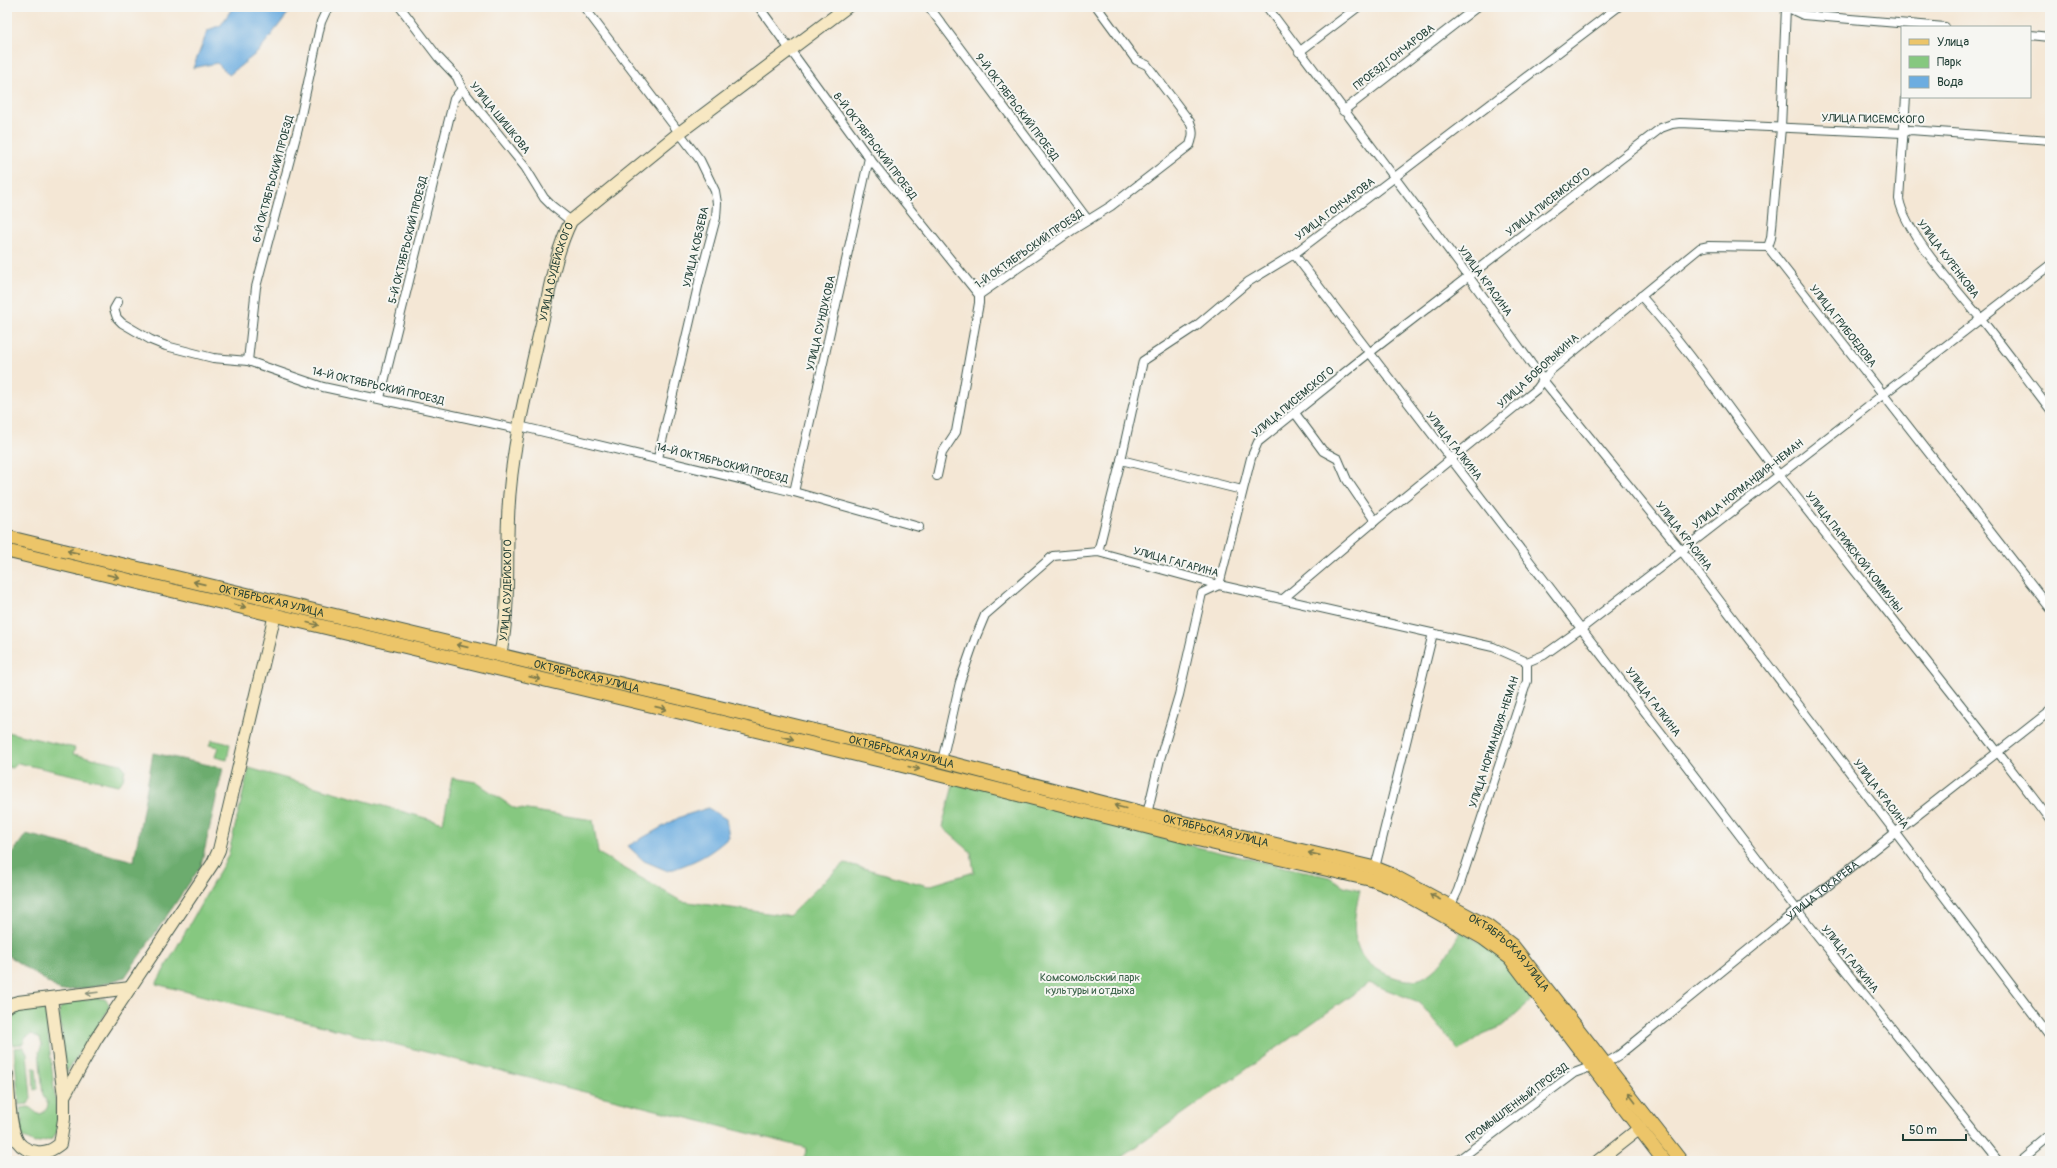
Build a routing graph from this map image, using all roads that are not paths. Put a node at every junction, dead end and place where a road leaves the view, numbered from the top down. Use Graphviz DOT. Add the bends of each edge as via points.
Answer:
graph roads {
  1 [pos="331,7"];
  2 [pos="400,7"];
  3 [pos="584,7"];
  4 [pos="759,7"];
  5 [pos="847,7"];
  6 [pos="929,7"];
  7 [pos="1097,7"];
  8 [pos="1267,7"];
  9 [pos="1358,7"];
  10 [pos="1477,7"];
  11 [pos="1618,7"];
  12 [pos="1786,7"];
  13 [pos="1911,26"];
  14 [pos="2031,35"];
  15 [pos="2050,37"];
  16 [pos="791,49"];
  17 [pos="1300,52"];
  18 [pos="462,89"];
  19 [pos="1906,98"];
  20 [pos="1343,111"];
  21 [pos="1781,128"];
  22 [pos="679,133"];
  23 [pos="1903,133"];
  24 [pos="2050,140"];
  25 [pos="869,158"];
  26 [pos="1394,178"];
  27 [pos="1088,220"];
  28 [pos="571,221"];
  29 [pos="1768,247"];
  30 [pos="1294,254"];
  31 [pos="2050,265"];
  32 [pos="1469,276"];
  33 [pos="979,295"];
  34 [pos="1641,296"];
  35 [pos="118,302"];
  36 [pos="1981,319"];
  37 [pos="1369,353"];
  38 [pos="248,361"];
  39 [pos="1543,380"];
  40 [pos="1883,395"];
  41 [pos="380,398"];
  42 [pos="2050,409"];
  43 [pos="1296,413"];
  44 [pos="519,428"];
  45 [pos="658,458"];
  46 [pos="1450,459"];
  47 [pos="1121,460"];
  48 [pos="1778,474"];
  49 [pos="937,476"];
  50 [pos="1242,490"];
  51 [pos="794,492"];
  52 [pos="1374,521"];
  53 [pos="918,526"];
  54 [pos="7,537"];
  55 [pos="1681,550"];
  56 [pos="7,551"];
  57 [pos="1098,552"];
  58 [pos="1218,585"];
  59 [pos="1283,599"];
  60 [pos="276,608"];
  61 [pos="2050,608"];
  62 [pos="1582,628"];
  63 [pos="1433,634"];
  64 [pos="500,655"];
  65 [pos="1527,662"];
  66 [pos="497,669"];
  67 [pos="2050,710"];
  68 [pos="1998,751"];
  69 [pos="942,761"];
  70 [pos="1146,814"];
  71 [pos="2050,820"];
  72 [pos="1896,831"];
  73 [pos="1374,874"];
  74 [pos="1451,905"];
  75 [pos="1797,910"];
  76 [pos="130,988"];
  77 [pos="51,998"];
  78 [pos="7,1007"];
  79 [pos="2050,1036"];
  80 [pos="1606,1063"];
  81 [pos="1593,1066"];
  82 [pos="7,1075"];
  83 [pos="64,1096"];
  84 [pos="1650,1120"];
  85 [pos="1640,1128"];
  86 [pos="2050,1135"];
  87 [pos="1457,1161"];
  88 [pos="1598,1161"];
  89 [pos="1664,1161"];
  90 [pos="1681,1161"];
  91 [pos="1998,1161"];
  92 [pos="2019,1161"];
  1 -- 38 [label="street, 6-Й ОКТЯБРЬСКИЙ ПРОЕЗД" via="321,22 298,129 256,287"];
  2 -- 18 [label="street, УЛИЦА ШИШКОВА" via="438,57 457,77"];
  3 -- 22 [label="street, УЛИЦА КОБЗЕВА"];
  4 -- 16 [label="street, 8-Й ОКТЯБРЬСКИЙ ПРОЕЗД"];
  5 -- 16 [label="street, УЛИЦА СУДЕЙСКОГО"];
  6 -- 27 [label="street, 9-Й ОКТЯБРЬСКИЙ ПРОЕЗД"];
  7 -- 27 [label="street, 1-Й ОКТЯБРЬСКИЙ ПРОЕЗД" via="1136,60 1147,64 1194,130 1190,145 1111,206"];
  8 -- 17 [label="street, УЛИЦА КРАСИНА"];
  9 -- 17 [label="street"];
  10 -- 20 [label="street, ПРОЕЗД ГОНЧАРОВА"];
  11 -- 26 [label="street, УЛИЦА ГОНЧАРОВА"];
  12 -- 13 [label="street" via="1803,15"];
  12 -- 21 [label="street"];
  14 -- 15 [label="street"];
  16 -- 22 [label="street, УЛИЦА СУДЕЙСКОГО"];
  16 -- 25 [label="street, 8-Й ОКТЯБРЬСКИЙ ПРОЕЗД"];
  17 -- 20 [label="street, УЛИЦА КРАСИНА"];
  18 -- 28 [label="street, УЛИЦА ШИШКОВА" via="525,167 544,198"];
  18 -- 41 [label="street, 5-Й ОКТЯБРЬСКИЙ ПРОЕЗД" via="454,99"];
  19 -- 23 [label="street, УЛИЦА КУРЕНКОВА"];
  20 -- 26 [label="street, УЛИЦА КРАСИНА"];
  21 -- 23 [label="street, УЛИЦА ПИСЕМСКОГО"];
  21 -- 29 [label="street" via="1771,238"];
  21 -- 32 [label="street, УЛИЦА ПИСЕМСКОГО" via="1680,123 1661,128"];
  22 -- 28 [label="street, УЛИЦА СУДЕЙСКОГО"];
  22 -- 45 [label="street, УЛИЦА КОБЗЕВА" via="707,172 717,203 716,218"];
  23 -- 24 [label="street, УЛИЦА ПИСЕМСКОГО" via="1910,130"];
  23 -- 36 [label="street, УЛИЦА КУРЕНКОВА" via="1899,199 1901,211 1909,226 1962,298"];
  25 -- 33 [label="street, 8-Й ОКТЯБРЬСКИЙ ПРОЕЗД"];
  25 -- 51 [label="street, УЛИЦА СУНДУКОВА"];
  26 -- 30 [label="street, УЛИЦА ГОНЧАРОВА"];
  26 -- 32 [label="street, УЛИЦА КРАСИНА"];
  27 -- 33 [label="street, 1-Й ОКТЯБРЬСКИЙ ПРОЕЗД"];
  28 -- 44 [label="street, УЛИЦА СУДЕЙСКОГО" via="556,261"];
  29 -- 34 [label="street, УЛИЦА БОБОРЫКИНА" via="1700,248"];
  29 -- 40 [label="street, УЛИЦА ГРИБОЕДОВА"];
  30 -- 37 [label="street, УЛИЦА ГАЛКИНА"];
  30 -- 47 [label="street, УЛИЦА ГОНЧАРОВА" via="1248,282 1196,326 1143,360"];
  31 -- 36 [label="street, УЛИЦА НОРМАНДИЯ-НЕМАН"];
  32 -- 37 [label="street, УЛИЦА ПИСЕМСКОГО"];
  32 -- 39 [label="street, УЛИЦА КРАСИНА"];
  33 -- 49 [label="street, 1-Й ОКТЯБРЬСКИЙ ПРОЕЗД" via="956,432 942,452"];
  34 -- 39 [label="street, УЛИЦА БОБОРЫКИНА" via="1550,371"];
  34 -- 48 [label="street, УЛИЦА ПАРИЖСКОЙ КОММУНЫ" via="1672,330"];
  35 -- 38 [label="street, 14-Й ОКТЯБРЬСКИЙ ПРОЕЗД" via="114,309 116,318 151,340 213,358"];
  36 -- 40 [label="street, УЛИЦА НОРМАНДИЯ-НЕМАН"];
  36 -- 42 [label="street, УЛИЦА КУРЕНКОВА"];
  37 -- 43 [label="street, УЛИЦА ПИСЕМСКОГО"];
  37 -- 46 [label="street, УЛИЦА ГАЛКИНА"];
  38 -- 41 [label="street, 14-Й ОКТЯБРЬСКИЙ ПРОЕЗД" via="323,387"];
  39 -- 46 [label="street, УЛИЦА БОБОРЫКИНА" via="1537,389"];
  39 -- 55 [label="street, УЛИЦА КРАСИНА"];
  40 -- 48 [label="street, УЛИЦА НОРМАНДИЯ-НЕМАН"];
  40 -- 61 [label="street, УЛИЦА ГРИБОЕДОВА"];
  41 -- 44 [label="street, 14-Й ОКТЯБРЬСКИЙ ПРОЕЗД"];
  43 -- 50 [label="street, УЛИЦА ПИСЕМСКОГО" via="1258,442 1250,458"];
  43 -- 52 [label="street" via="1323,451 1338,459 1347,480"];
  44 -- 45 [label="street, 14-Й ОКТЯБРЬСКИЙ ПРОЕЗД"];
  44 -- 64 [label="street, УЛИЦА СУДЕЙСКОГО" via="509,504 507,606"];
  45 -- 51 [label="street, 14-Й ОКТЯБРЬСКИЙ ПРОЕЗД"];
  46 -- 52 [label="street, УЛИЦА БОБОРЫКИНА"];
  46 -- 62 [label="street, УЛИЦА ГАЛКИНА"];
  47 -- 50 [label="street"];
  47 -- 57 [label="street, УЛИЦА ГОНЧАРОВА"];
  48 -- 55 [label="street, УЛИЦА НОРМАНДИЯ-НЕМАН"];
  48 -- 68 [label="street, УЛИЦА ПАРИЖСКОЙ КОММУНЫ"];
  50 -- 58 [label="street, УЛИЦА ПИСЕМСКОГО"];
  51 -- 53 [label="street, 14-Й ОКТЯБРЬСКИЙ ПРОЕЗД"];
  52 -- 59 [label="street, УЛИЦА БОБОРЫКИНА"];
  60 -- 54 [label="main road, ОКТЯБРЬСКАЯ УЛИЦА, one-way"];
  55 -- 62 [label="street, УЛИЦА НОРМАНДИЯ-НЕМАН"];
  55 -- 72 [label="street, УЛИЦА КРАСИНА"];
  56 -- 60 [label="main road, ОКТЯБРЬСКАЯ УЛИЦА, one-way"];
  57 -- 58 [label="street, УЛИЦА ГАГАРИНА"];
  57 -- 69 [label="street, УЛИЦА ГАГАРИНА" via="1053,556 985,615 960,682"];
  58 -- 59 [label="street, УЛИЦА ГАГАРИНА"];
  58 -- 70 [label="street" via="1202,593 1179,695"];
  59 -- 63 [label="street, УЛИЦА ГАГАРИНА"];
  64 -- 60 [label="main road, ОКТЯБРЬСКАЯ УЛИЦА, one-way"];
  60 -- 66 [label="main road, ОКТЯБРЬСКАЯ УЛИЦА, one-way"];
  60 -- 76 [label="street" via="219,850 206,874"];
  62 -- 65 [label="street, УЛИЦА НОРМАНДИЯ-НЕМАН" via="1544,655"];
  62 -- 75 [label="street, УЛИЦА ГАЛКИНА"];
  63 -- 65 [label="street, УЛИЦА ГАГАРИНА" via="1493,647"];
  63 -- 73 [label="street"];
  64 -- 66 [label="main road, УЛИЦА СУДЕЙСКОГО"];
  64 -- 69 [label="main road, ОКТЯБРЬСКАЯ УЛИЦА"];
  65 -- 74 [label="street, УЛИЦА НОРМАНДИЯ-НЕМАН" via="1527,681"];
  66 -- 73 [label="main road, ОКТЯБРЬСКАЯ УЛИЦА, one-way" via="1192,838"];
  67 -- 68 [label="street, УЛИЦА ТОКАРЕВА"];
  68 -- 71 [label="street, УЛИЦА ПАРИЖСКОЙ КОММУНЫ"];
  68 -- 72 [label="street, УЛИЦА ТОКАРЕВА"];
  70 -- 69 [label="main road, ОКТЯБРЬСКАЯ УЛИЦА, one-way"];
  73 -- 70 [label="main road, ОКТЯБРЬСКАЯ УЛИЦА, one-way"];
  72 -- 75 [label="street, УЛИЦА ТОКАРЕВА"];
  72 -- 79 [label="street, УЛИЦА КРАСИНА"];
  74 -- 73 [label="main road, ОКТЯБРЬСКАЯ УЛИЦА, one-way" via="1390,874"];
  73 -- 81 [label="main road, ОКТЯБРЬСКАЯ УЛИЦА" via="1500,950 1518,968"];
  74 -- 80 [label="main road, ОКТЯБРЬСКАЯ УЛИЦА" via="1487,926 1513,946"];
  75 -- 80 [label="street, УЛИЦА ТОКАРЕВА"];
  75 -- 91 [label="street, УЛИЦА ГАЛКИНА"];
  76 -- 77 [label="street, one-way"];
  76 -- 83 [label="street" via="85,1056"];
  77 -- 78 [label="street" via="11,1004"];
  77 -- 83 [label="street"];
  80 -- 81 [label="main road, УЛИЦА ТОКАРЕВА"];
  84 -- 80 [label="main road, ОКТЯБРЬСКАЯ УЛИЦА, one-way"];
  81 -- 85 [label="main road, ОКТЯБРЬСКАЯ УЛИЦА"];
  81 -- 87 [label="street, ПРОМЫШЛЕННЫЙ ПРОЕЗД" via="1574,1072"];
  82 -- 83 [label="street" via="14,1132 19,1143 29,1151 43,1153 60,1144"];
  84 -- 85 [label="main road"];
  84 -- 90 [label="main road, ОКТЯБРЬСКАЯ УЛИЦА"];
  85 -- 88 [label="street"];
  85 -- 89 [label="main road, ОКТЯБРЬСКАЯ УЛИЦА"];
  86 -- 92 [label="street"];
}
